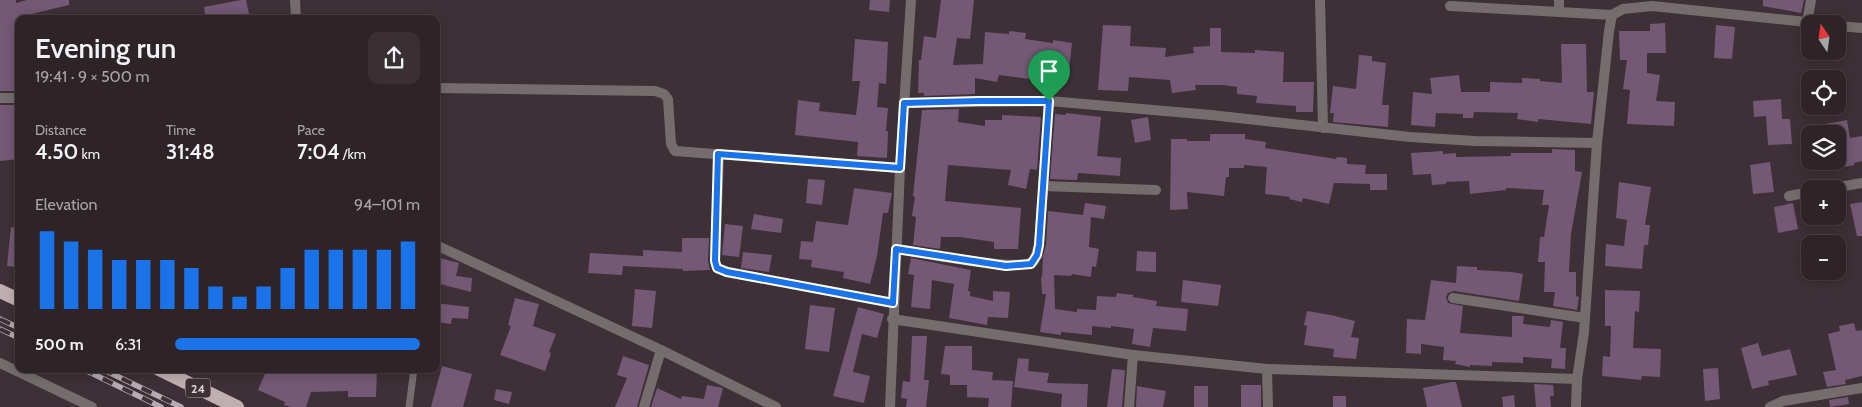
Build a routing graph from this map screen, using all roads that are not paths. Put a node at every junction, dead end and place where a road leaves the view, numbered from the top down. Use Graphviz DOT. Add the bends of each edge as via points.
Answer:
graph roads {
  1 [pos="296,0"];
  2 [pos="911,0"];
  3 [pos="1320,0"];
  4 [pos="1559,0"];
  5 [pos="1811,0"];
  6 [pos="1450,6"];
  7 [pos="1558,11"];
  8 [pos="296,15"];
  9 [pos="1612,15"];
  10 [pos="1808,15"];
  11 [pos="1801,21"];
  12 [pos="1846,27"];
  13 [pos="1862,28"];
  14 [pos="440,88"];
  15 [pos="0,98"];
  16 [pos="15,98"];
  17 [pos="1049,101"];
  18 [pos="904,103"];
  19 [pos="1323,128"];
  20 [pos="1597,143"];
  21 [pos="718,154"];
  22 [pos="900,168"];
  23 [pos="1862,183"];
  24 [pos="1043,186"];
  25 [pos="1846,186"];
  26 [pos="1156,190"];
  27 [pos="1801,194"];
  28 [pos="1789,196"];
  29 [pos="440,247"];
  30 [pos="896,249"];
  31 [pos="0,291"];
  32 [pos="15,298"];
  33 [pos="1453,298"];
  34 [pos="893,303"];
  35 [pos="1585,318"];
  36 [pos="892,319"];
  37 [pos="661,350"];
  38 [pos="1133,355"];
  39 [pos="0,363"];
  40 [pos="1267,369"];
  41 [pos="15,370"];
  42 [pos="21,373"];
  43 [pos="167,373"];
  44 [pos="413,373"];
  45 [pos="1577,379"];
  46 [pos="1862,388"];
  47 [pos="762,404"];
  48 [pos="92,407"];
  49 [pos="237,407"];
  50 [pos="409,407"];
  51 [pos="644,407"];
  52 [pos="776,407"];
  53 [pos="890,407"];
  54 [pos="1129,407"];
  55 [pos="1268,407"];
  56 [pos="1576,407"];
  57 [pos="1770,407"];
  1 -- 8 [label="street"];
  2 -- 18 [label="street"];
  3 -- 19 [label="street"];
  4 -- 7 [label="street"];
  5 -- 10 [label="street"];
  6 -- 7 [label="street"];
  7 -- 9 [label="street"];
  9 -- 11 [label="street" via="1623,8 1652,6"];
  9 -- 20 [label="street"];
  12 -- 13 [label="street"];
  14 -- 21 [label="street" via="662,92 669,101 673,150"];
  15 -- 16 [label="street"];
  17 -- 18 [label="street"];
  17 -- 19 [label="street" via="1210,114"];
  17 -- 24 [label="street"];
  18 -- 22 [label="street"];
  19 -- 20 [label="street" via="1474,141"];
  20 -- 35 [label="street"];
  21 -- 22 [label="street"];
  21 -- 34 [label="street" via="715,261 718,268"];
  22 -- 30 [label="street"];
  23 -- 25 [label="street"];
  24 -- 26 [label="street"];
  24 -- 30 [label="street" via="1039,245 1031,264 1006,266"];
  27 -- 28 [label="street"];
  29 -- 37 [label="street"];
  30 -- 34 [label="street"];
  31 -- 32 [label="highway"];
  33 -- 35 [label="street"];
  34 -- 36 [label="street"];
  35 -- 45 [label="street"];
  36 -- 38 [label="street"];
  36 -- 53 [label="street"];
  37 -- 47 [label="street"];
  37 -- 51 [label="street"];
  38 -- 40 [label="street"];
  38 -- 54 [label="street"];
  39 -- 41 [label="street"];
  40 -- 45 [label="street"];
  40 -- 55 [label="street"];
  42 -- 48 [label="street"];
  43 -- 49 [label="highway, 24"];
  44 -- 50 [label="lane"];
  45 -- 56 [label="street"];
  46 -- 57 [label="street" via="1783,401"];
  47 -- 52 [label="street"];
}
